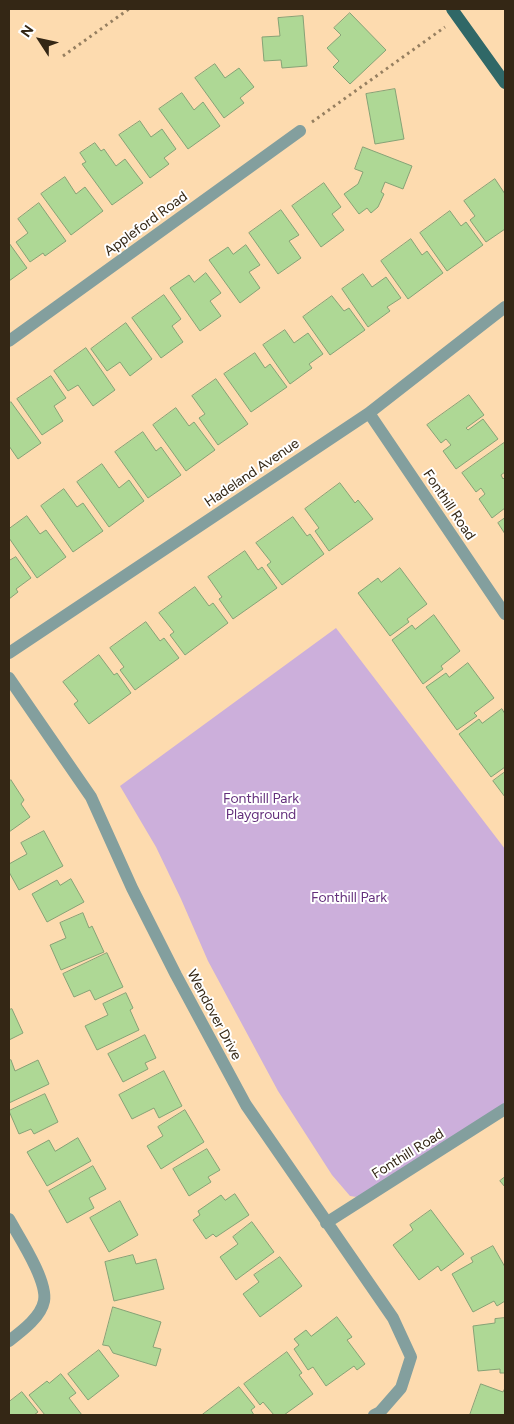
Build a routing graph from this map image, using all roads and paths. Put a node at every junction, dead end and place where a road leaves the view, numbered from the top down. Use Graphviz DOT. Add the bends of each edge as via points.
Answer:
graph roads {
  1 [pos="129,9"];
  2 [pos="456,13"];
  3 [pos="63,56"];
  4 [pos="505,83"];
  5 [pos="300,132"];
  6 [pos="505,307"];
  7 [pos="9,341"];
  8 [pos="369,413"];
  9 [pos="505,614"];
  10 [pos="9,654"];
  11 [pos="9,678"];
  12 [pos="505,1110"];
  13 [pos="9,1219"];
  14 [pos="326,1223"];
  15 [pos="9,1340"];
  16 [pos="374,1415"];
  1 -- 3 [label="path"];
  2 -- 4 [label="main road"];
  2 -- 5 [label="path"];
  5 -- 7 [label="street, Appleford Road"];
  6 -- 8 [label="street, Hadeland Avenue"];
  8 -- 9 [label="street, Fonthill Road"];
  8 -- 10 [label="street, Hadeland Avenue"];
  11 -- 14 [label="street, Wendover Drive" via="91,797 132,888 246,1105"];
  12 -- 14 [label="street, Fonthill Road"];
  13 -- 15 [label="street" via="42,1280 45,1299 40,1313"];
  14 -- 16 [label="street, Wendover Drive" via="392,1318 411,1357 401,1388"];
}
